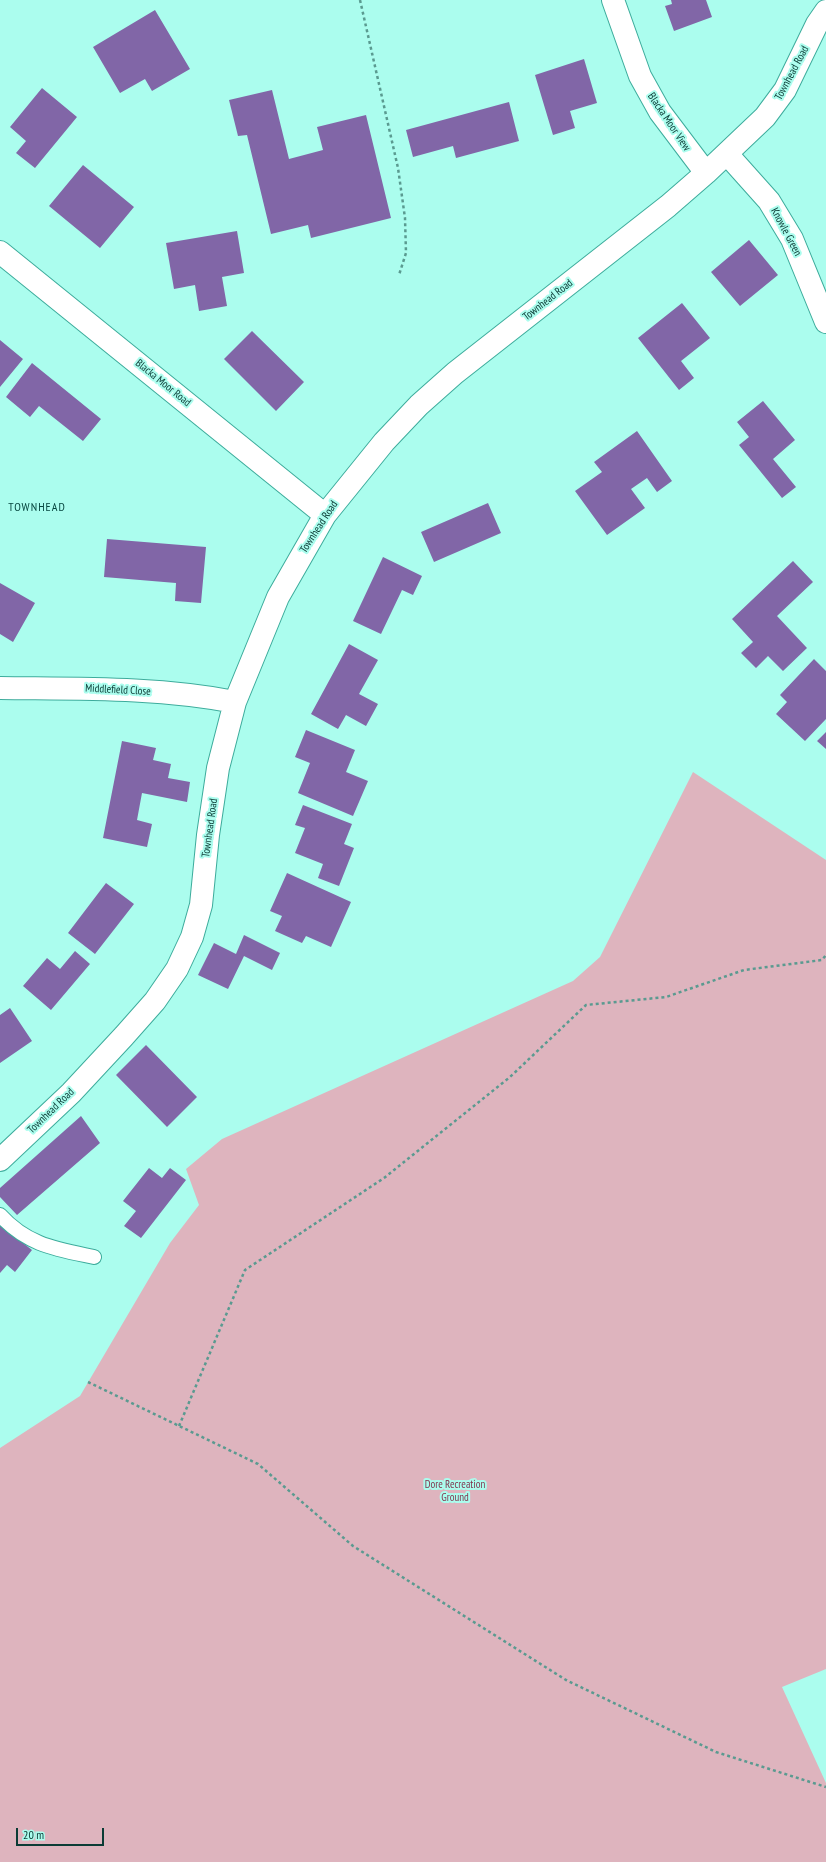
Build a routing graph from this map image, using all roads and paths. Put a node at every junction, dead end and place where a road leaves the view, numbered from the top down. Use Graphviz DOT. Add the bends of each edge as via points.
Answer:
graph roads {
  1 [pos="360,0"];
  2 [pos="613,0"];
  3 [pos="826,11"];
  4 [pos="727,154"];
  5 [pos="706,173"];
  6 [pos="0,252"];
  7 [pos="399,275"];
  8 [pos="826,322"];
  9 [pos="325,515"];
  10 [pos="0,688"];
  11 [pos="235,702"];
  12 [pos="826,955"];
  13 [pos="0,1160"];
  14 [pos="0,1215"];
  15 [pos="94,1257"];
  16 [pos="88,1382"];
  17 [pos="179,1426"];
  18 [pos="826,1787"];
  1 -- 7 [label="path" via="398,168 405,218 406,253"];
  2 -- 5 [label="street, Blacka Moor View" via="640,76 660,112"];
  3 -- 4 [label="street, Townhead Road" via="785,90 765,117"];
  4 -- 5 [label="street, Townhead Road"];
  4 -- 8 [label="street, Knowle Green" via="769,202 792,239"];
  5 -- 9 [label="street, Townhead Road" via="668,206 454,373 384,442"];
  6 -- 9 [label="street, Blacka Moor Road"];
  9 -- 11 [label="street, Townhead Road" via="278,596"];
  10 -- 11 [label="street, Middlefield Close" via="102,689 185,694"];
  11 -- 13 [label="street, Townhead Road" via="218,768 200,905 192,937 177,968 155,1001 124,1036 71,1093"];
  12 -- 17 [label="path" via="822,960 744,970 666,997 586,1005 510,1077 384,1178 245,1270"];
  14 -- 15 [label="lane" via="27,1238 48,1247"];
  16 -- 17 [label="path"];
  17 -- 18 [label="path" via="258,1464 353,1546 566,1680 716,1752"];
}
